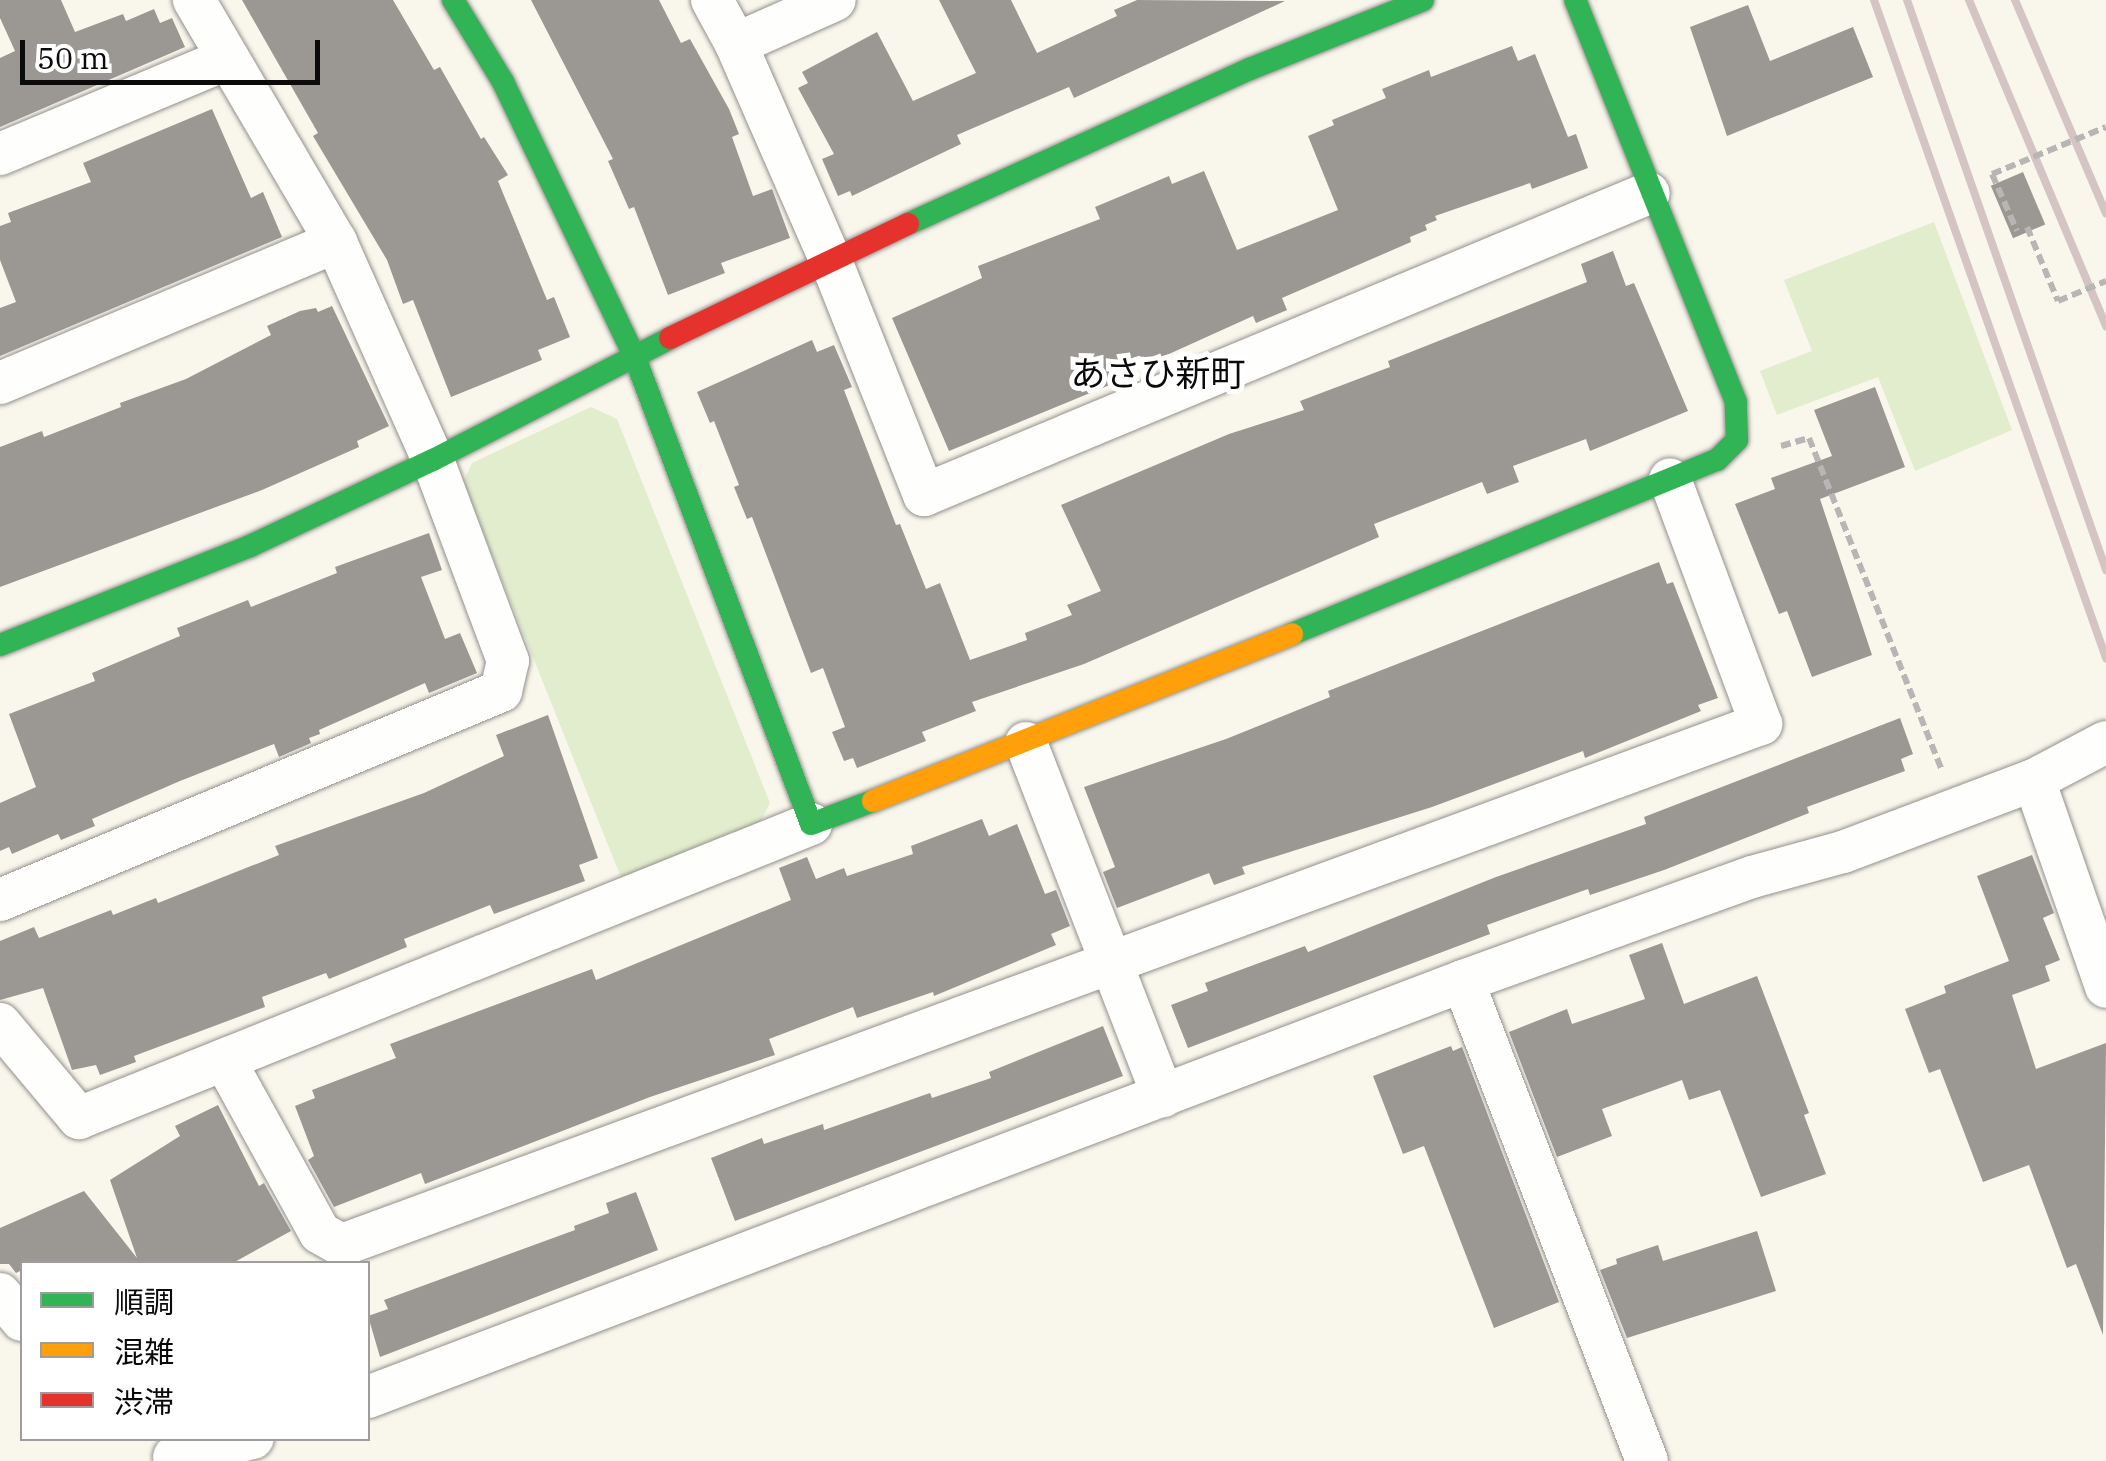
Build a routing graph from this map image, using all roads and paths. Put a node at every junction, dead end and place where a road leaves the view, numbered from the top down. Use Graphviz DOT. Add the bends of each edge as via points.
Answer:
graph roads {
  1 [pos="194,0"];
  2 [pos="454,0"];
  3 [pos="712,0"];
  4 [pos="835,0"];
  5 [pos="1423,0"];
  6 [pos="1575,0"];
  7 [pos="736,44"];
  8 [pos="226,60"];
  9 [pos="2106,127"];
  10 [pos="0,154"];
  11 [pos="1649,193"];
  12 [pos="2027,227"];
  13 [pos="2017,231"];
  14 [pos="336,242"];
  15 [pos="831,261"];
  16 [pos="2106,281"];
  17 [pos="634,355"];
  18 [pos="0,383"];
  19 [pos="1779,447"];
  20 [pos="433,460"];
  21 [pos="1670,480"];
  22 [pos="0,645"];
  23 [pos="1026,742"];
  24 [pos="2106,742"];
  25 [pos="2034,780"];
  26 [pos="1957,809"];
  27 [pos="811,824"];
  28 [pos="0,900"];
  29 [pos="1111,962"];
  30 [pos="1462,981"];
  31 [pos="2106,988"];
  32 [pos="0,1024"];
  33 [pos="225,1061"];
  34 [pos="1162,1096"];
  35 [pos="0,1294"];
  36 [pos="20,1318"];
  37 [pos="370,1396"];
  38 [pos="234,1441"];
  39 [pos="164,1452"];
  40 [pos="1646,1461"];
  1 -- 8 [label="street"];
  2 -- 17 [label="street" via="503,82"];
  3 -- 7 [label="street"];
  4 -- 7 [label="street"];
  5 -- 15 [label="street" via="1250,68"];
  6 -- 11 [label="street"];
  7 -- 15 [label="street"];
  8 -- 10 [label="street"];
  8 -- 14 [label="street"];
  9 -- 13 [label="path, bridge" via="1992,174"];
  11 -- 15 [label="street" via="924,495"];
  11 -- 21 [label="street" via="1736,402 1737,440 1717,460"];
  12 -- 16 [label="path, bridge" via="2058,301"];
  14 -- 18 [label="street"];
  14 -- 20 [label="street"];
  15 -- 17 [label="street"];
  17 -- 20 [label="street"];
  17 -- 27 [label="street"];
  19 -- 26 [label="path" via="1808,438"];
  20 -- 22 [label="street" via="250,546"];
  20 -- 28 [label="street" via="508,661 500,691"];
  21 -- 23 [label="street"];
  21 -- 29 [label="street" via="1761,724"];
  23 -- 27 [label="street"];
  23 -- 29 [label="street"];
  24 -- 25 [label="street"];
  25 -- 26 [label="street"];
  25 -- 31 [label="street"];
  26 -- 30 [label="street"];
  27 -- 33 [label="street"];
  29 -- 33 [label="street" via="342,1246 320,1233"];
  29 -- 34 [label="street"];
  30 -- 34 [label="street"];
  30 -- 40 [label="street"];
  32 -- 33 [label="street" via="79,1118"];
  34 -- 37 [label="street"];
  35 -- 36 [label="street"];
  38 -- 39 [label="street"];
}
